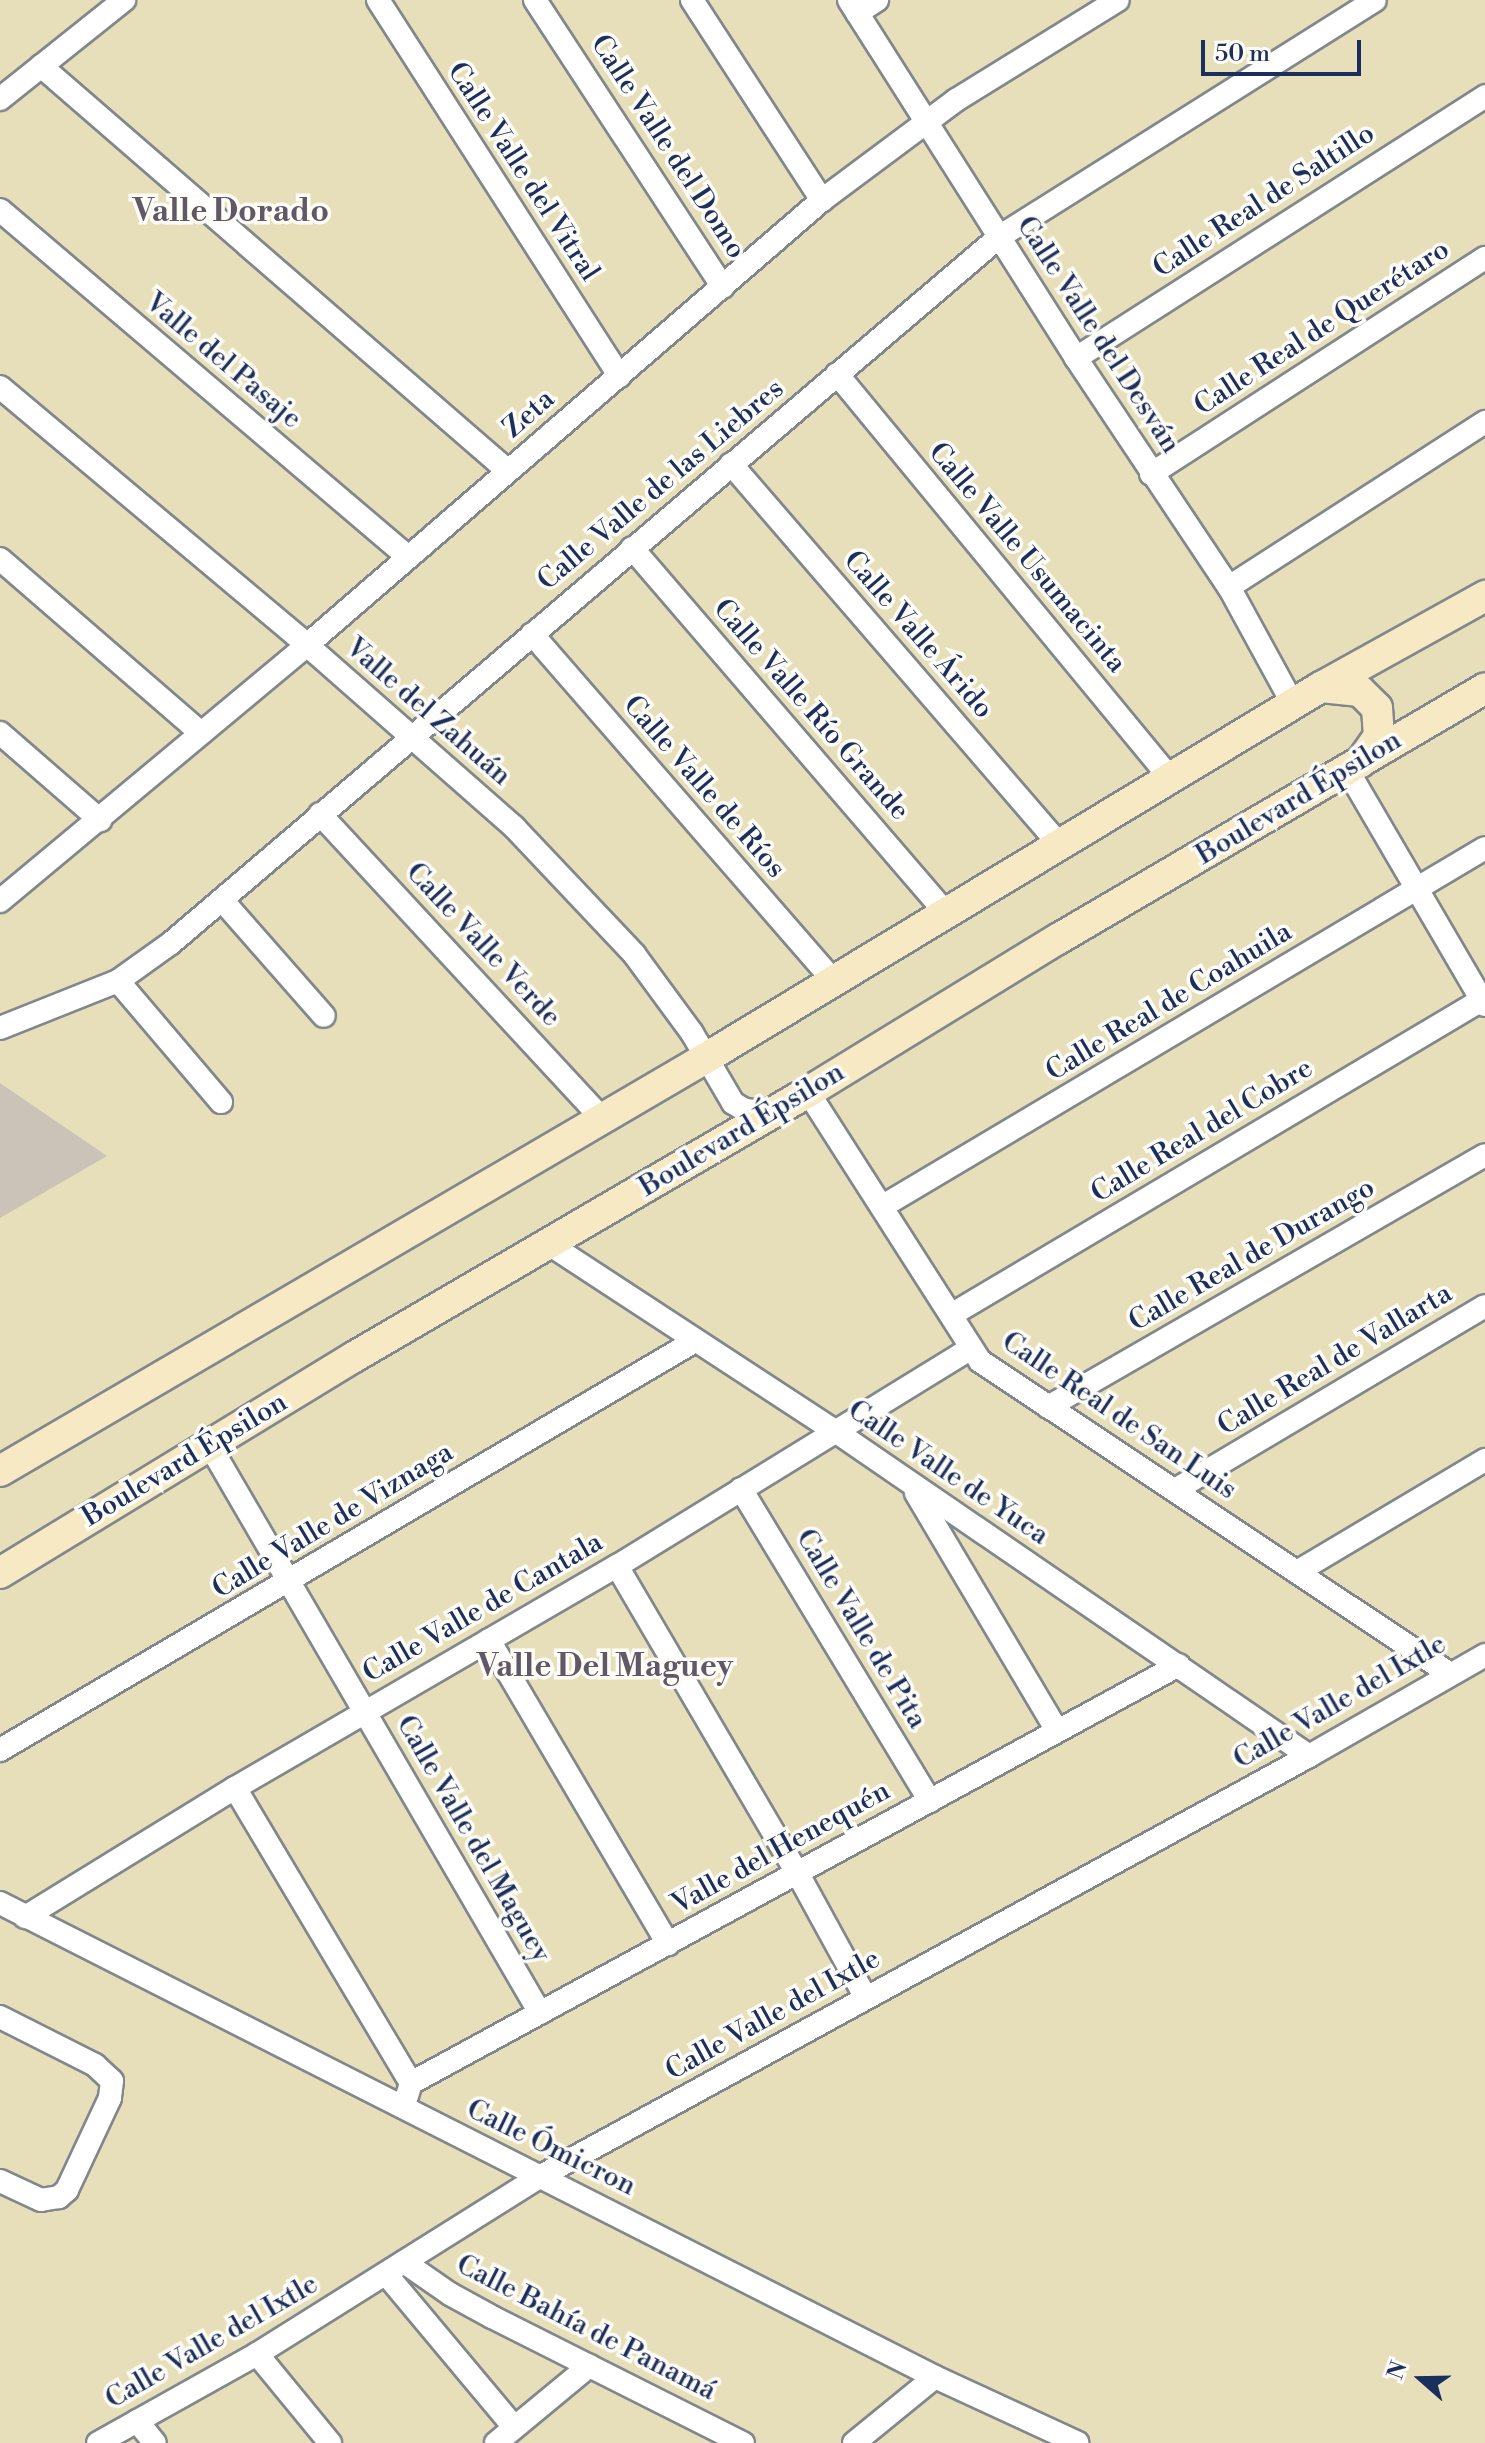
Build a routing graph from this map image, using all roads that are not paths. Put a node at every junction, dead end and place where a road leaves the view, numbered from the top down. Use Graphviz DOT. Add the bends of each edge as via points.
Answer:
graph roads {
  1 [pos="124,0"];
  2 [pos="378,0"];
  3 [pos="535,0"];
  4 [pos="692,0"];
  5 [pos="877,0"];
  6 [pos="1118,0"];
  7 [pos="1375,0"];
  8 [pos="853,6"];
  9 [pos="41,66"];
  10 [pos="1485,96"];
  11 [pos="0,99"];
  12 [pos="926,122"];
  13 [pos="822,200"];
  14 [pos="0,210"];
  15 [pos="999,237"];
  16 [pos="1485,258"];
  17 [pos="723,287"];
  18 [pos="1076,358"];
  19 [pos="837,374"];
  20 [pos="619,376"];
  21 [pos="4,399"];
  22 [pos="1485,422"];
  23 [pos="731,464"];
  24 [pos="508,471"];
  25 [pos="1151,474"];
  26 [pos="632,548"];
  27 [pos="408,557"];
  28 [pos="0,559"];
  29 [pos="1229,587"];
  30 [pos="1485,596"];
  31 [pos="532,634"];
  32 [pos="307,645"];
  33 [pos="1321,687"];
  34 [pos="1485,688"];
  35 [pos="1293,704"];
  36 [pos="0,733"];
  37 [pos="201,733"];
  38 [pos="408,737"];
  39 [pos="1354,768"];
  40 [pos="1171,779"];
  41 [pos="320,814"];
  42 [pos="100,820"];
  43 [pos="1059,844"];
  44 [pos="1485,848"];
  45 [pos="1417,889"];
  46 [pos="222,900"];
  47 [pos="0,901"];
  48 [pos="944,911"];
  49 [pos="832,979"];
  50 [pos="118,981"];
  51 [pos="1484,1001"];
  52 [pos="324,1016"];
  53 [pos="0,1028"];
  54 [pos="706,1058"];
  55 [pos="808,1092"];
  56 [pos="221,1102"];
  57 [pos="774,1113"];
  58 [pos="602,1118"];
  59 [pos="1485,1155"];
  60 [pos="883,1206"];
  61 [pos="549,1244"];
  62 [pos="1485,1306"];
  63 [pos="951,1315"];
  64 [pos="695,1341"];
  65 [pos="970,1349"];
  66 [pos="1048,1407"];
  67 [pos="838,1433"];
  68 [pos="210,1446"];
  69 [pos="1485,1460"];
  70 [pos="0,1471"];
  71 [pos="912,1485"];
  72 [pos="741,1489"];
  73 [pos="1175,1490"];
  74 [pos="617,1566"];
  75 [pos="1297,1572"];
  76 [pos="0,1573"];
  77 [pos="290,1582"];
  78 [pos="489,1640"];
  79 [pos="1485,1655"];
  80 [pos="1179,1665"];
  81 [pos="1450,1674"];
  82 [pos="364,1712"];
  83 [pos="1057,1730"];
  84 [pos="0,1750"];
  85 [pos="1309,1756"];
  86 [pos="235,1788"];
  87 [pos="930,1801"];
  88 [pos="798,1874"];
  89 [pos="0,1903"];
  90 [pos="25,1917"];
  91 [pos="668,1944"];
  92 [pos="866,1998"];
  93 [pos="540,2013"];
  94 [pos="0,2017"];
  95 [pos="411,2083"];
  96 [pos="403,2109"];
  97 [pos="541,2176"];
  98 [pos="0,2181"];
  99 [pos="395,2268"];
  100 [pos="257,2354"];
  101 [pos="589,2366"];
  102 [pos="935,2377"];
  103 [pos="137,2421"];
  104 [pos="514,2427"];
  105 [pos="736,2442"];
  106 [pos="98,2443"];
  107 [pos="155,2443"];
  108 [pos="330,2443"];
  109 [pos="496,2443"];
  110 [pos="854,2443"];
  111 [pos="1078,2443"];
  1 -- 9 [label="street"];
  2 -- 20 [label="street, Calle Valle del Vitral"];
  3 -- 17 [label="street, Calle Valle del Domo"];
  4 -- 13 [label="street"];
  5 -- 8 [label="street"];
  6 -- 12 [label="street, Zeta"];
  7 -- 15 [label="street, Calle Valle de las Liebres"];
  8 -- 12 [label="street, Calle Valle del Desván"];
  9 -- 11 [label="street"];
  9 -- 24 [label="street"];
  10 -- 18 [label="street, Calle Real de Saltillo"];
  12 -- 13 [label="street, Zeta"];
  12 -- 15 [label="street, Calle Valle del Desván"];
  13 -- 17 [label="street, Zeta"];
  14 -- 27 [label="street, Valle del Pasaje"];
  15 -- 18 [label="street, Calle Valle del Desván"];
  15 -- 19 [label="street, Calle Valle de las Liebres"];
  16 -- 25 [label="street, Calle Real de Querétaro"];
  17 -- 20 [label="street, Zeta"];
  18 -- 25 [label="street, Calle Valle del Desván"];
  19 -- 23 [label="street, Calle Valle de las Liebres"];
  19 -- 40 [label="street, Calle Valle Usumacinta"];
  20 -- 24 [label="street, Zeta"];
  21 -- 32 [label="street, Valle del Zahuán"];
  22 -- 29 [label="street"];
  23 -- 26 [label="street, Calle Valle de las Liebres"];
  23 -- 43 [label="street, Calle Valle Árido"];
  24 -- 27 [label="street, Zeta"];
  25 -- 29 [label="street, Calle Valle del Desván"];
  26 -- 31 [label="street, Calle Valle de las Liebres"];
  26 -- 48 [label="street, Calle Valle Río Grande"];
  27 -- 32 [label="street, Zeta"];
  28 -- 37 [label="street"];
  29 -- 35 [label="street, Calle Valle del Desván"];
  30 -- 33 [label="street"];
  31 -- 38 [label="street, Calle Valle de las Liebres"];
  31 -- 49 [label="street, Calle Valle de Ríos"];
  32 -- 37 [label="street, Zeta"];
  32 -- 38 [label="street, Valle del Zahuán"];
  33 -- 35 [label="street"];
  33 -- 39 [label="street" via="1360,691 1377,708 1379,736"];
  34 -- 39 [label="street, Boulevard Épsilon"];
  35 -- 40 [label="street"];
  36 -- 42 [label="street"];
  37 -- 42 [label="street, Zeta"];
  38 -- 41 [label="street, Calle Valle de las Liebres"];
  38 -- 54 [label="street, Valle del Zahuán" via="514,827 602,919 659,986"];
  39 -- 45 [label="street"];
  39 -- 55 [label="street, Boulevard Épsilon"];
  40 -- 43 [label="street"];
  41 -- 46 [label="street, Calle Valle de las Liebres"];
  41 -- 58 [label="street, Calle Valle Verde"];
  42 -- 47 [label="street, Zeta"];
  43 -- 48 [label="street"];
  44 -- 45 [label="street, Calle Real de Coahuila"];
  45 -- 51 [label="street"];
  45 -- 60 [label="street, Calle Real de Coahuila"];
  46 -- 50 [label="street, Calle Valle de las Liebres"];
  46 -- 52 [label="street"];
  48 -- 49 [label="street"];
  49 -- 54 [label="street"];
  50 -- 53 [label="street, Calle Valle de las Liebres"];
  50 -- 56 [label="street"];
  51 -- 63 [label="street, Calle Real del Cobre"];
  54 -- 57 [label="street, Valle del Zahuán" via="733,1103"];
  54 -- 58 [label="street"];
  55 -- 57 [label="street, Boulevard Épsilon"];
  55 -- 60 [label="street, Calle Real de San Luis"];
  57 -- 61 [label="street, Boulevard Épsilon"];
  58 -- 70 [label="street"];
  59 -- 66 [label="street, Calle Real de Durango"];
  60 -- 63 [label="street, Calle Real de San Luis"];
  61 -- 64 [label="street, Calle Valle de Yuca"];
  61 -- 68 [label="street, Boulevard Épsilon"];
  62 -- 73 [label="street, Calle Real de Vallarta"];
  63 -- 65 [label="street, Calle Real de San Luis"];
  64 -- 67 [label="street, Calle Valle de Yuca"];
  64 -- 77 [label="street, Calle Valle de Viznaga"];
  65 -- 66 [label="street, Calle Real de San Luis"];
  65 -- 67 [label="street, Calle Valle de Cantala"];
  66 -- 73 [label="street, Calle Real de San Luis"];
  67 -- 71 [label="street, Calle Valle de Yuca"];
  67 -- 72 [label="street, Calle Valle de Cantala"];
  68 -- 76 [label="street, Boulevard Épsilon"];
  68 -- 77 [label="street, Calle Valle del Maguey"];
  69 -- 75 [label="street"];
  71 -- 80 [label="street, Calle Valle de Yuca"];
  71 -- 83 [label="street"];
  72 -- 74 [label="street, Calle Valle de Cantala"];
  72 -- 87 [label="street, Calle Valle de Pita"];
  73 -- 75 [label="street, Calle Real de San Luis"];
  74 -- 78 [label="street, Calle Valle de Cantala"];
  74 -- 88 [label="street"];
  75 -- 81 [label="street, Calle Real de San Luis"];
  77 -- 82 [label="street, Calle Valle del Maguey"];
  77 -- 84 [label="street, Calle Valle de Viznaga"];
  78 -- 82 [label="street, Calle Valle de Cantala"];
  78 -- 91 [label="street"];
  79 -- 81 [label="street, Calle Valle del Ixtle"];
  80 -- 83 [label="street, Valle del Henequén"];
  80 -- 85 [label="street, Calle Valle de Yuca"];
  81 -- 85 [label="street, Calle Valle del Ixtle"];
  82 -- 86 [label="street, Calle Valle de Cantala"];
  82 -- 93 [label="street, Calle Valle del Maguey"];
  83 -- 87 [label="street, Valle del Henequén"];
  85 -- 92 [label="street, Calle Valle del Ixtle"];
  86 -- 90 [label="street, Calle Valle de Cantala"];
  86 -- 95 [label="street"];
  87 -- 88 [label="street, Valle del Henequén"];
  88 -- 91 [label="street, Valle del Henequén"];
  88 -- 92 [label="street"];
  89 -- 90 [label="street, Calle Ómicron"];
  90 -- 96 [label="street, Calle Ómicron"];
  91 -- 93 [label="street, Valle del Henequén"];
  92 -- 97 [label="street, Calle Valle del Ixtle"];
  93 -- 95 [label="street, Valle del Henequén"];
  94 -- 98 [label="street" via="95,2065 112,2081 110,2098 67,2190 41,2200"];
  95 -- 96 [label="street"];
  96 -- 97 [label="street, Calle Ómicron"];
  97 -- 99 [label="street, Calle Valle del Ixtle"];
  97 -- 102 [label="street, Calle Ómicron"];
  99 -- 100 [label="street, Calle Valle del Ixtle"];
  99 -- 101 [label="street, Calle Bahía de Panamá"];
  99 -- 104 [label="street"];
  100 -- 103 [label="street, Calle Valle del Ixtle"];
  100 -- 108 [label="street"];
  101 -- 104 [label="street"];
  101 -- 105 [label="street, Calle Bahía de Panamá"];
  102 -- 110 [label="street"];
  102 -- 111 [label="street, Calle Ómicron"];
  103 -- 106 [label="street, Calle Valle del Ixtle"];
  103 -- 107 [label="street"];
  104 -- 109 [label="street"];
}
